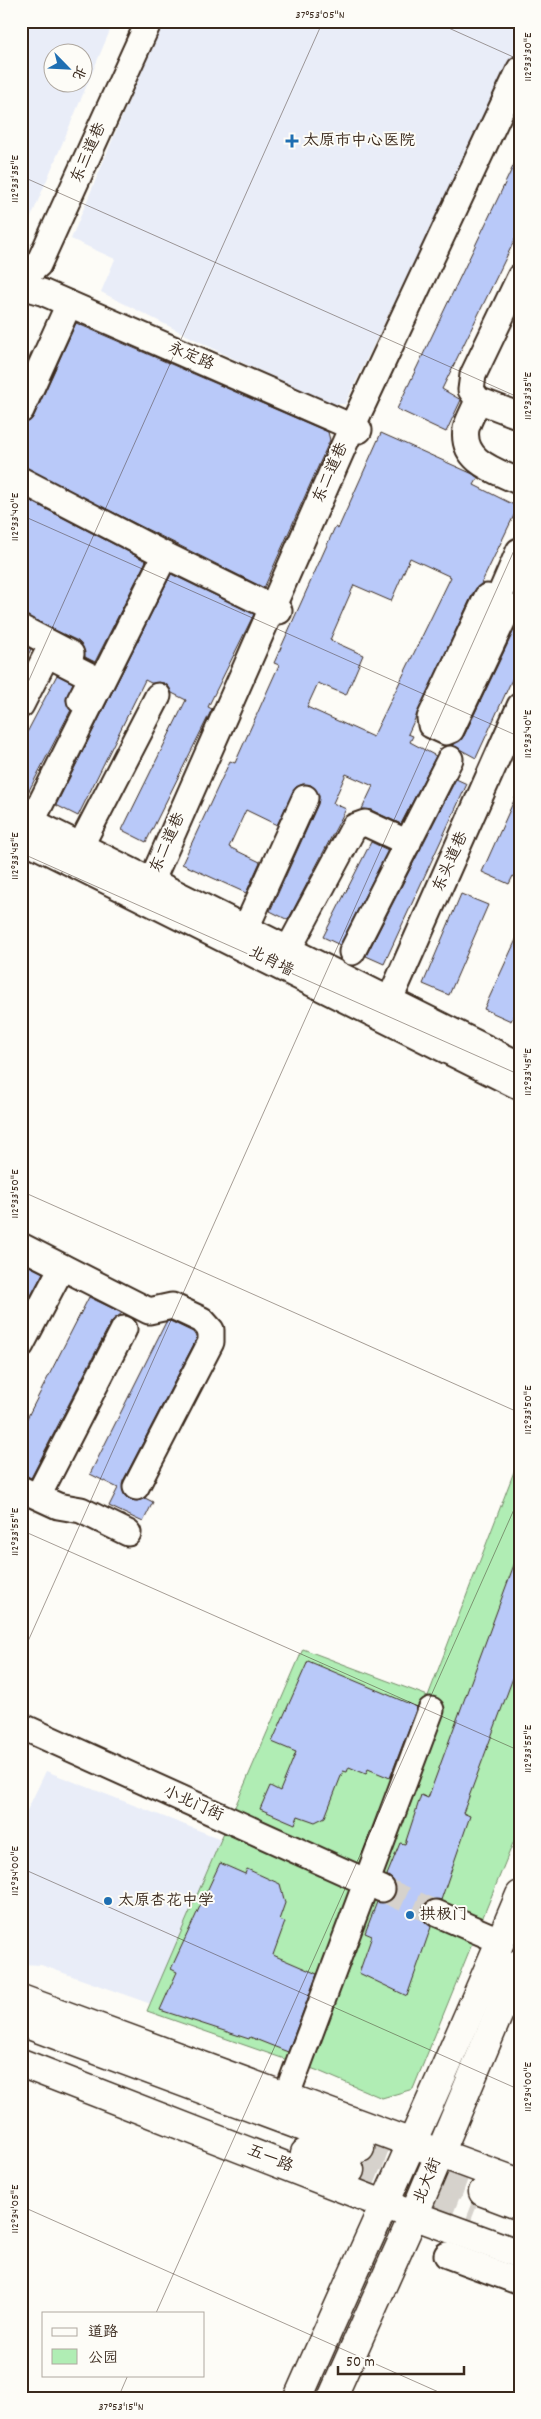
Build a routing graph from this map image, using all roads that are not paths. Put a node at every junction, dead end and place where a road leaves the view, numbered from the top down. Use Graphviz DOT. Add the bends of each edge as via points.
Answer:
graph roads {
  1 [pos="149,21"];
  2 [pos="520,69"];
  3 [pos="520,93"];
  4 [pos="520,277"];
  5 [pos="21,280"];
  6 [pos="21,286"];
  7 [pos="69,304"];
  8 [pos="478,400"];
  9 [pos="21,410"];
  10 [pos="520,416"];
  11 [pos="356,428"];
  12 [pos="21,480"];
  13 [pos="520,482"];
  14 [pos="519,551"];
  15 [pos="165,555"];
  16 [pos="508,607"];
  17 [pos="275,609"];
  18 [pos="21,628"];
  19 [pos="106,672"];
  20 [pos="158,696"];
  21 [pos="21,705"];
  22 [pos="520,706"];
  23 [pos="450,760"];
  24 [pos="33,791"];
  25 [pos="304,798"];
  26 [pos="25,825"];
  27 [pos="408,843"];
  28 [pos="81,845"];
  29 [pos="156,882"];
  30 [pos="246,928"];
  31 [pos="288,950"];
  32 [pos="352,952"];
  33 [pos="386,1010"];
  34 [pos="520,1065"];
  35 [pos="520,1087"];
  36 [pos="21,1246"];
  37 [pos="62,1267"];
  38 [pos="124,1329"];
  39 [pos="21,1346"];
  40 [pos="136,1487"];
  41 [pos="29,1492"];
  42 [pos="128,1533"];
  43 [pos="431,1710"];
  44 [pos="21,1726"];
  45 [pos="373,1886"];
  46 [pos="520,1895"];
  47 [pos="436,1913"];
  48 [pos="501,1941"];
  49 [pos="520,1963"];
  50 [pos="21,1999"];
  51 [pos="21,2022"];
  52 [pos="21,2044"];
  53 [pos="21,2063"];
  54 [pos="286,2096"];
  55 [pos="413,2144"];
  56 [pos="439,2153"];
  57 [pos="520,2183"];
  58 [pos="483,2192"];
  59 [pos="383,2204"];
  60 [pos="520,2206"];
  61 [pos="414,2215"];
  62 [pos="472,2218"];
  63 [pos="520,2236"];
  64 [pos="520,2254"];
  65 [pos="446,2255"];
  66 [pos="520,2282"];
  67 [pos="298,2398"];
  68 [pos="332,2398"];
  1 -- 5 [label="street, 东三道巷" via="38,266"];
  2 -- 11 [label="street, 东二道巷"];
  3 -- 11 [label="street, 东二道巷"];
  4 -- 8 [label="street" via="474,375 471,390"];
  6 -- 7 [label="street, 永定路"];
  7 -- 9 [label="street"];
  7 -- 11 [label="street, 永定路"];
  8 -- 10 [label="street"];
  8 -- 13 [label="street" via="466,429 468,446 484,466"];
  11 -- 17 [label="street, 东二道巷"];
  12 -- 15 [label="street"];
  14 -- 16 [label="street"];
  15 -- 17 [label="street"];
  15 -- 19 [label="street"];
  17 -- 29 [label="street, 东二道巷"];
  18 -- 19 [label="street"];
  19 -- 26 [label="street"];
  20 -- 28 [label="street"];
  21 -- 24 [label="street" via="47,654 92,677"];
  22 -- 33 [label="street, 东头道巷"];
  23 -- 27 [label="street"];
  25 -- 30 [label="street"];
  26 -- 28 [label="street"];
  26 -- 33 [label="street, 北肖墙"];
  27 -- 31 [label="street" via="365,823 354,826"];
  27 -- 32 [label="street"];
  28 -- 29 [label="street"];
  29 -- 30 [label="street"];
  30 -- 31 [label="street"];
  31 -- 33 [label="street"];
  33 -- 34 [label="street"];
  33 -- 35 [label="street, 北肖墙"];
  36 -- 37 [label="street"];
  37 -- 39 [label="street"];
  37 -- 40 [label="street" via="149,1311 172,1306 202,1320 211,1330 211,1342"];
  38 -- 41 [label="street"];
  41 -- 42 [label="street" via="58,1506 81,1510"];
  43 -- 45 [label="street"];
  44 -- 45 [label="street, 小北门街"];
  45 -- 54 [label="street"];
  46 -- 48 [label="main road"];
  47 -- 48 [label="street"];
  48 -- 55 [label="main road"];
  49 -- 56 [label="main road, 北大街"];
  50 -- 54 [label="main road"];
  51 -- 52 [label="main road, 五一路" via="355,2159"];
  53 -- 59 [label="main road, 五一路"];
  54 -- 55 [label="main road"];
  55 -- 56 [label="main road"];
  55 -- 59 [label="main road"];
  56 -- 57 [label="main road"];
  56 -- 61 [label="main road, 北大街"];
  58 -- 60 [label="main road"];
  59 -- 61 [label="main road, 五一路"];
  59 -- 67 [label="main road"];
  61 -- 64 [label="main road, 五一路"];
  61 -- 68 [label="main road, 北大街"];
  62 -- 63 [label="main road"];
  65 -- 66 [label="street"];
}
